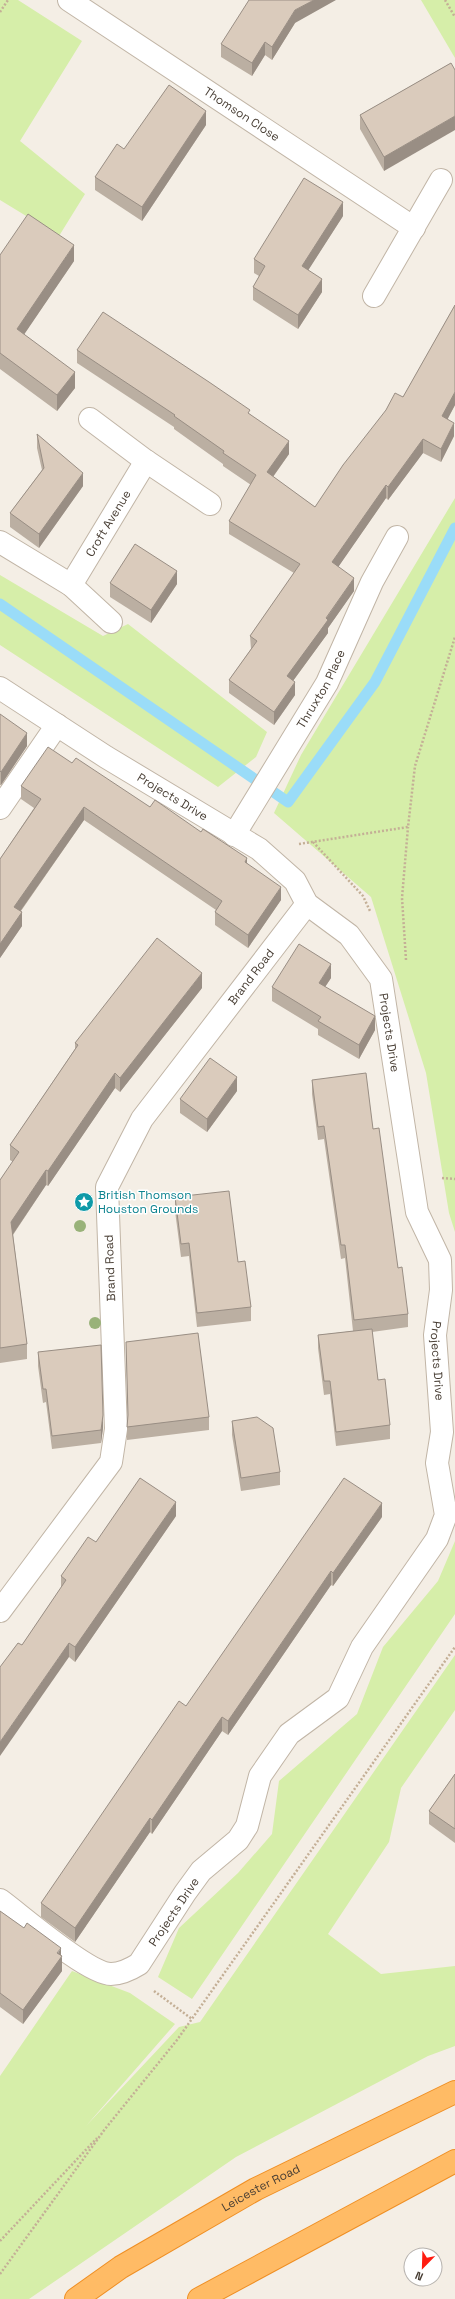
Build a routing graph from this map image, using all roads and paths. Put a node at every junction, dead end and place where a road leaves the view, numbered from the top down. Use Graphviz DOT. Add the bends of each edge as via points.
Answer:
graph roads {
  1 [pos="8,0"];
  2 [pos="69,0"];
  3 [pos="445,0"];
  4 [pos="0,12"];
  5 [pos="455,17"];
  6 [pos="441,180"];
  7 [pos="414,228"];
  8 [pos="374,296"];
  9 [pos="90,420"];
  10 [pos="146,461"];
  11 [pos="210,504"];
  12 [pos="397,536"];
  13 [pos="0,542"];
  14 [pos="71,586"];
  15 [pos="111,622"];
  16 [pos="455,637"];
  17 [pos="0,688"];
  18 [pos="58,725"];
  19 [pos="0,808"];
  20 [pos="234,835"];
  21 [pos="259,849"];
  22 [pos="307,904"];
  23 [pos="0,1611"];
  24 [pos="455,1647"];
  25 [pos="0,1900"];
  26 [pos="128,1971"];
  27 [pos="192,2019"];
  28 [pos="455,2092"];
  29 [pos="105,2129"];
  30 [pos="455,2161"];
  31 [pos="0,2241"];
  32 [pos="0,2274"];
  33 [pos="76,2299"];
  34 [pos="199,2299"];
  1 -- 4 [label="path"];
  2 -- 7 [label="street, Thomson Close"];
  3 -- 5 [label="path"];
  6 -- 7 [label="street"];
  7 -- 8 [label="street"];
  9 -- 10 [label="street"];
  10 -- 11 [label="street"];
  10 -- 14 [label="street, Croft Avenue"];
  12 -- 20 [label="street, Thruxton Place" via="372,582 327,683"];
  13 -- 14 [label="street"];
  14 -- 15 [label="street"];
  16 -- 21 [label="path" via="415,766 408,827 338,840"];
  17 -- 18 [label="street, Projects Drive"];
  18 -- 19 [label="street"];
  18 -- 20 [label="street, Projects Drive"];
  20 -- 21 [label="street, Projects Drive"];
  21 -- 22 [label="street, Projects Drive" via="295,881"];
  22 -- 23 [label="street, Brand Road" via="142,1119 107,1187 116,1429 111,1462"];
  22 -- 26 [label="street, Projects Drive" via="349,935 381,980 417,1212 440,1260 441,1290 435,1335 442,1432 437,1464 446,1515 437,1538 362,1647 338,1698 289,1734 260,1776 247,1826 238,1840 201,1872 139,1964"];
  24 -- 27 [label="path"];
  25 -- 26 [label="street" via="92,1969 110,1974"];
  26 -- 27 [label="path"];
  27 -- 29 [label="path"];
  28 -- 33 [label="highway, Leicester Road" via="256,2189 121,2267"];
  29 -- 31 [label="path"];
  29 -- 32 [label="path"];
  30 -- 34 [label="highway"];
}
